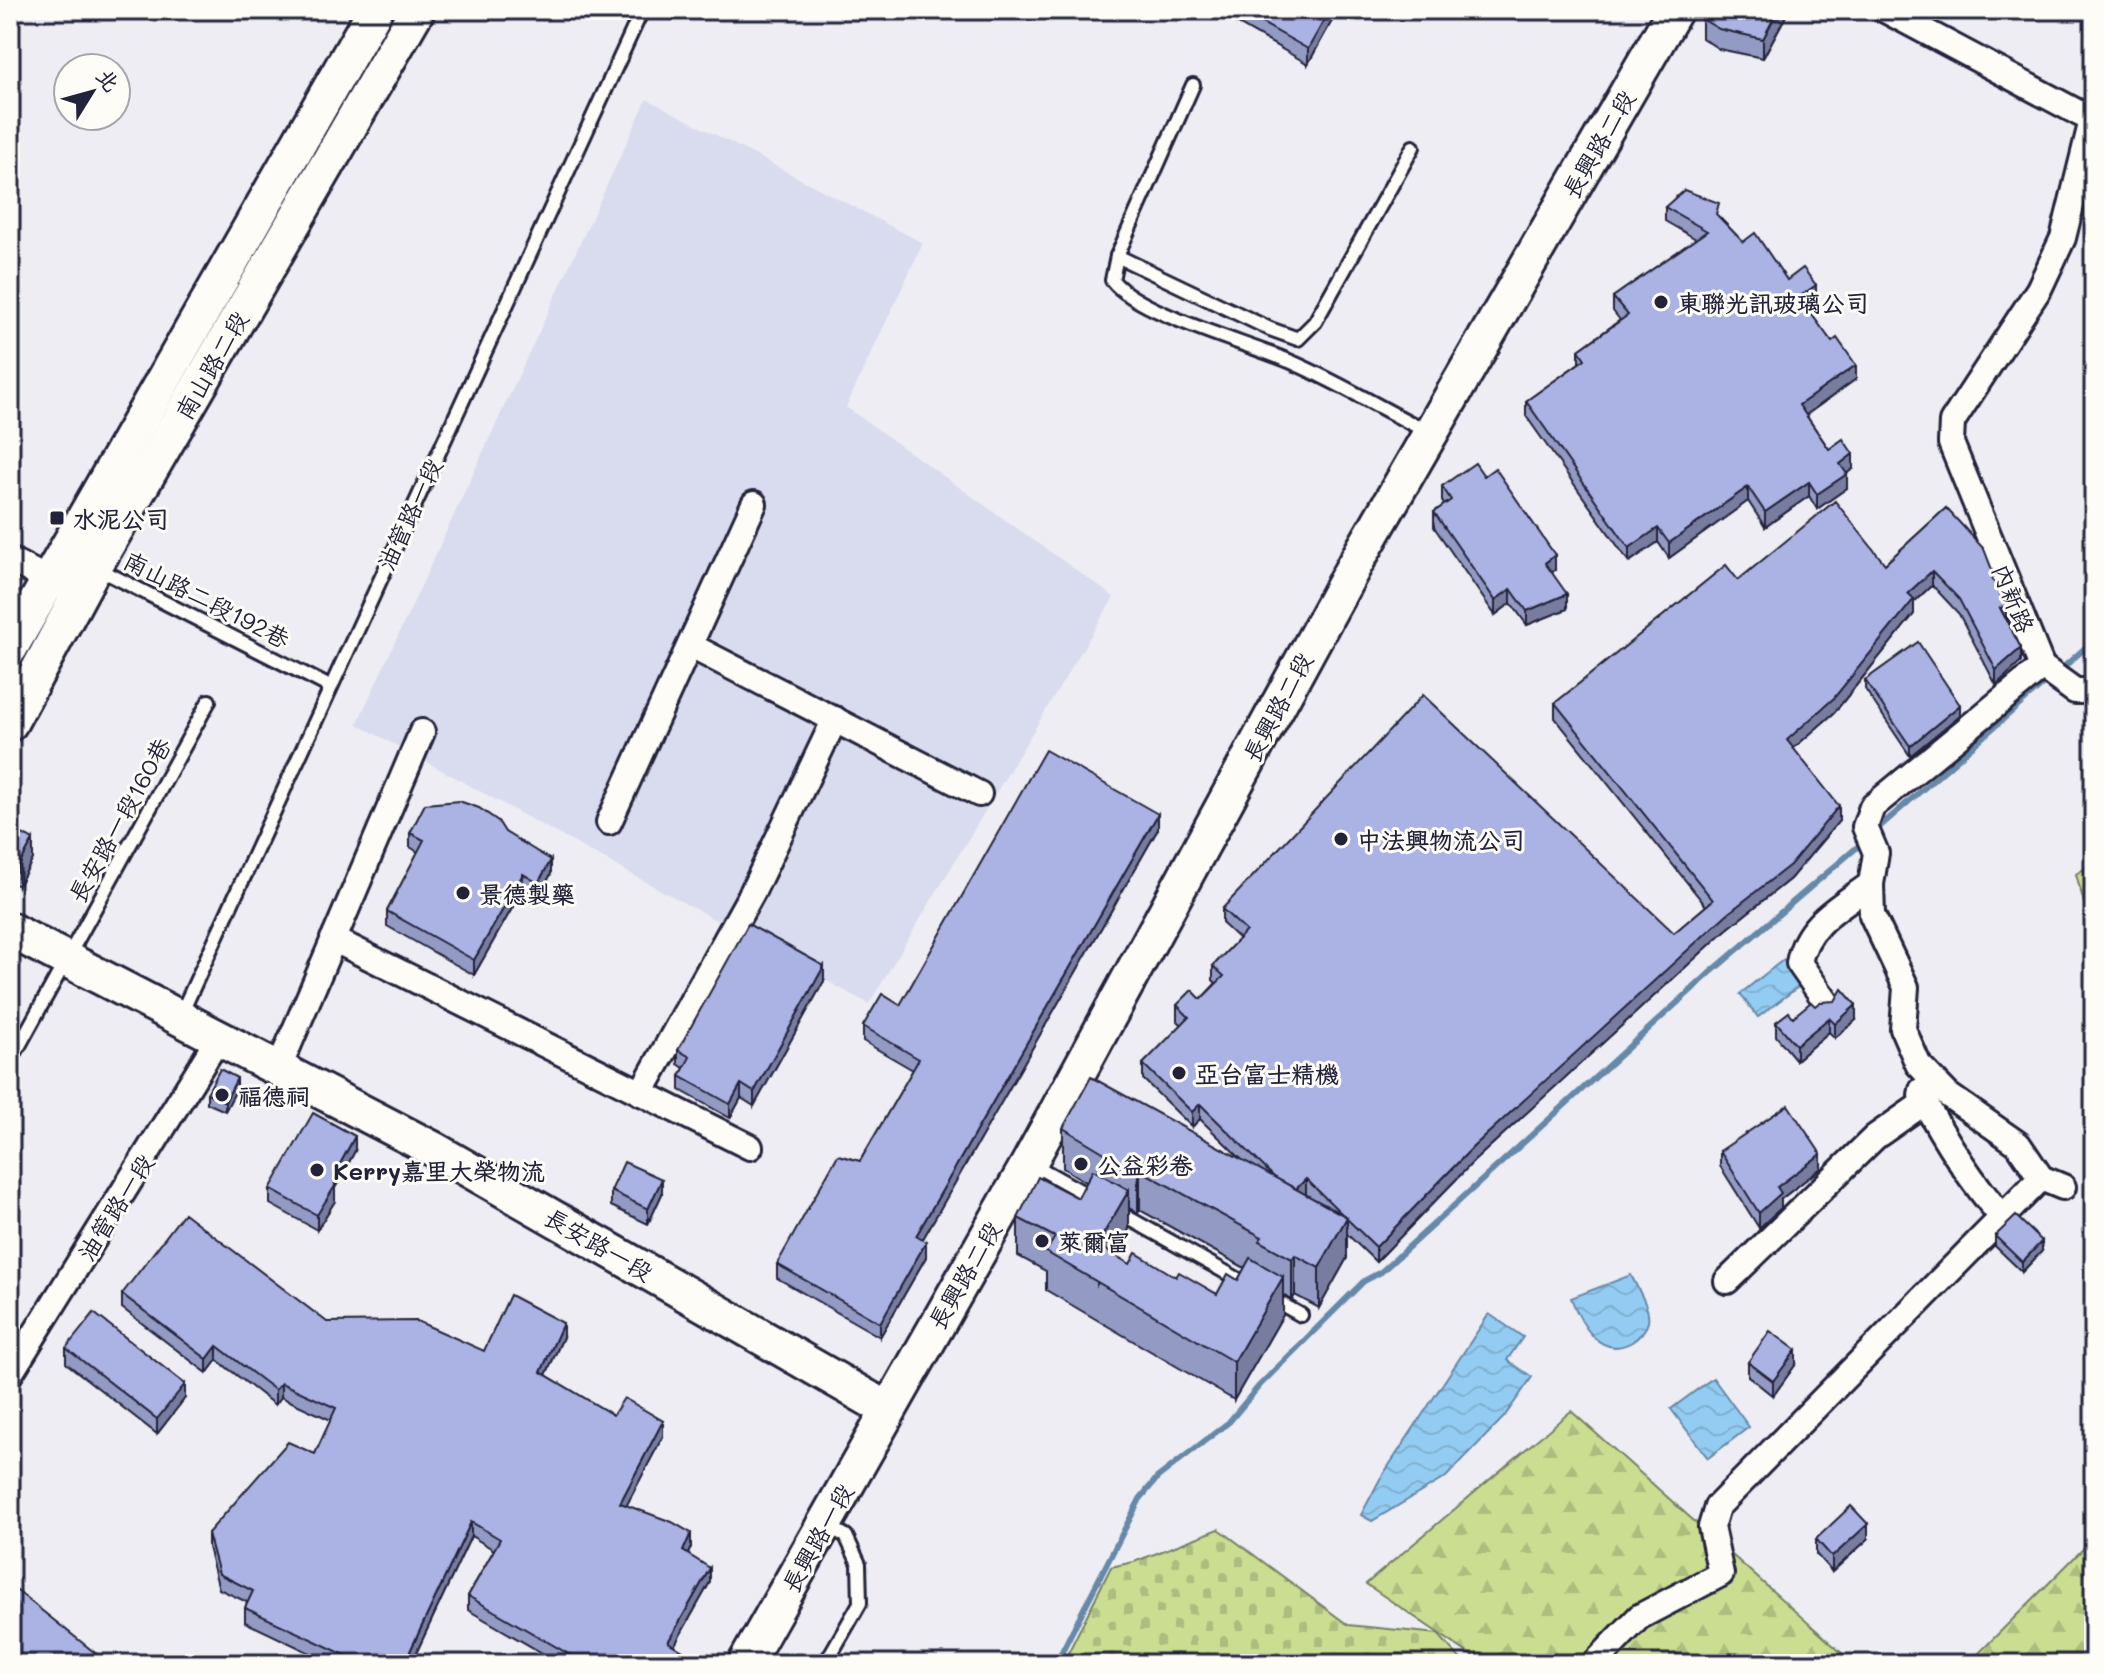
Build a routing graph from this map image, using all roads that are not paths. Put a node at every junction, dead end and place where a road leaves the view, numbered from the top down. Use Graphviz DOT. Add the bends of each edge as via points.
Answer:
graph roads {
  1 [pos="375,10"];
  2 [pos="417,10"];
  3 [pos="642,10"];
  4 [pos="1675,10"];
  5 [pos="1885,10"];
  6 [pos="1193,85"];
  7 [pos="2093,120"];
  8 [pos="1413,147"];
  9 [pos="1117,256"];
  10 [pos="1431,433"];
  11 [pos="754,504"];
  12 [pos="10,560"];
  13 [pos="80,564"];
  14 [pos="47,580"];
  15 [pos="691,646"];
  16 [pos="10,648"];
  17 [pos="2042,667"];
  18 [pos="330,687"];
  19 [pos="2094,691"];
  20 [pos="209,701"];
  21 [pos="835,719"];
  22 [pos="10,723"];
  23 [pos="422,732"];
  24 [pos="979,794"];
  25 [pos="609,822"];
  26 [pos="1871,884"];
  27 [pos="10,930"];
  28 [pos="333,939"];
  29 [pos="68,960"];
  30 [pos="1827,1003"];
  31 [pos="179,1019"];
  32 [pos="218,1039"];
  33 [pos="10,1062"];
  34 [pos="278,1070"];
  35 [pos="1926,1072"];
  36 [pos="641,1093"];
  37 [pos="1925,1102"];
  38 [pos="750,1147"];
  39 [pos="1029,1163"];
  40 [pos="2003,1218"];
  41 [pos="1727,1281"];
  42 [pos="1301,1315"];
  43 [pos="10,1374"];
  44 [pos="887,1409"];
  45 [pos="826,1525"];
  46 [pos="745,1664"];
  47 [pos="825,1664"];
  48 [pos="1594,1664"];
  1 -- 13 [label="street, 南山路二段"];
  2 -- 13 [label="street, 南山路二段"];
  3 -- 18 [label="lane, 油管路一段"];
  4 -- 10 [label="street, 長興路二段"];
  5 -- 7 [label="street, 內新路"];
  6 -- 9 [label="lane"];
  7 -- 17 [label="street, 內新路" via="2063,238 2039,289 1952,422 1951,443"];
  8 -- 9 [label="lane" via="1315,322 1298,339"];
  9 -- 10 [label="lane" via="1112,280 1145,305 1298,364"];
  10 -- 39 [label="street, 長興路二段"];
  11 -- 15 [label="street"];
  12 -- 14 [label="street"];
  13 -- 14 [label="street, 南山路二段"];
  13 -- 18 [label="lane, 南山路二段192巷"];
  13 -- 22 [label="street, 南山路二段"];
  14 -- 16 [label="street, 南山路二段"];
  15 -- 21 [label="street"];
  15 -- 25 [label="street"];
  17 -- 19 [label="street" via="2075,691"];
  17 -- 26 [label="street" via="1872,807 1865,827 1876,853"];
  18 -- 31 [label="lane, 油管路一段"];
  20 -- 29 [label="lane, 長安路一段160巷"];
  21 -- 24 [label="street"];
  21 -- 36 [label="street" via="753,891"];
  23 -- 28 [label="street"];
  26 -- 30 [label="street" via="1803,940 1799,963"];
  26 -- 35 [label="street" via="1872,915 1906,987 1903,1029"];
  27 -- 29 [label="street, 長安路一段"];
  28 -- 34 [label="street"];
  28 -- 36 [label="street"];
  29 -- 31 [label="street, 長安路一段"];
  29 -- 33 [label="lane, 長安路一段160巷"];
  31 -- 32 [label="street, 長安路一段"];
  32 -- 34 [label="street, 長安路一段"];
  32 -- 43 [label="street, 油管路一段"];
  34 -- 44 [label="street, 長安路一段" via="433,1149"];
  35 -- 37 [label="street" via="1921,1095"];
  35 -- 40 [label="street" via="1948,1095 2018,1144 2052,1182"];
  36 -- 38 [label="street"];
  37 -- 40 [label="street" via="1980,1192"];
  37 -- 41 [label="street" via="1875,1137"];
  39 -- 42 [label="lane"];
  39 -- 44 [label="street, 長興路二段"];
  40 -- 48 [label="street" via="1717,1507 1711,1527 1721,1574 1639,1617"];
  44 -- 45 [label="street, 長興路一段"];
  45 -- 46 [label="street, 長興路一段"];
  45 -- 47 [label="lane" via="846,1536 859,1564 860,1603"];
}
